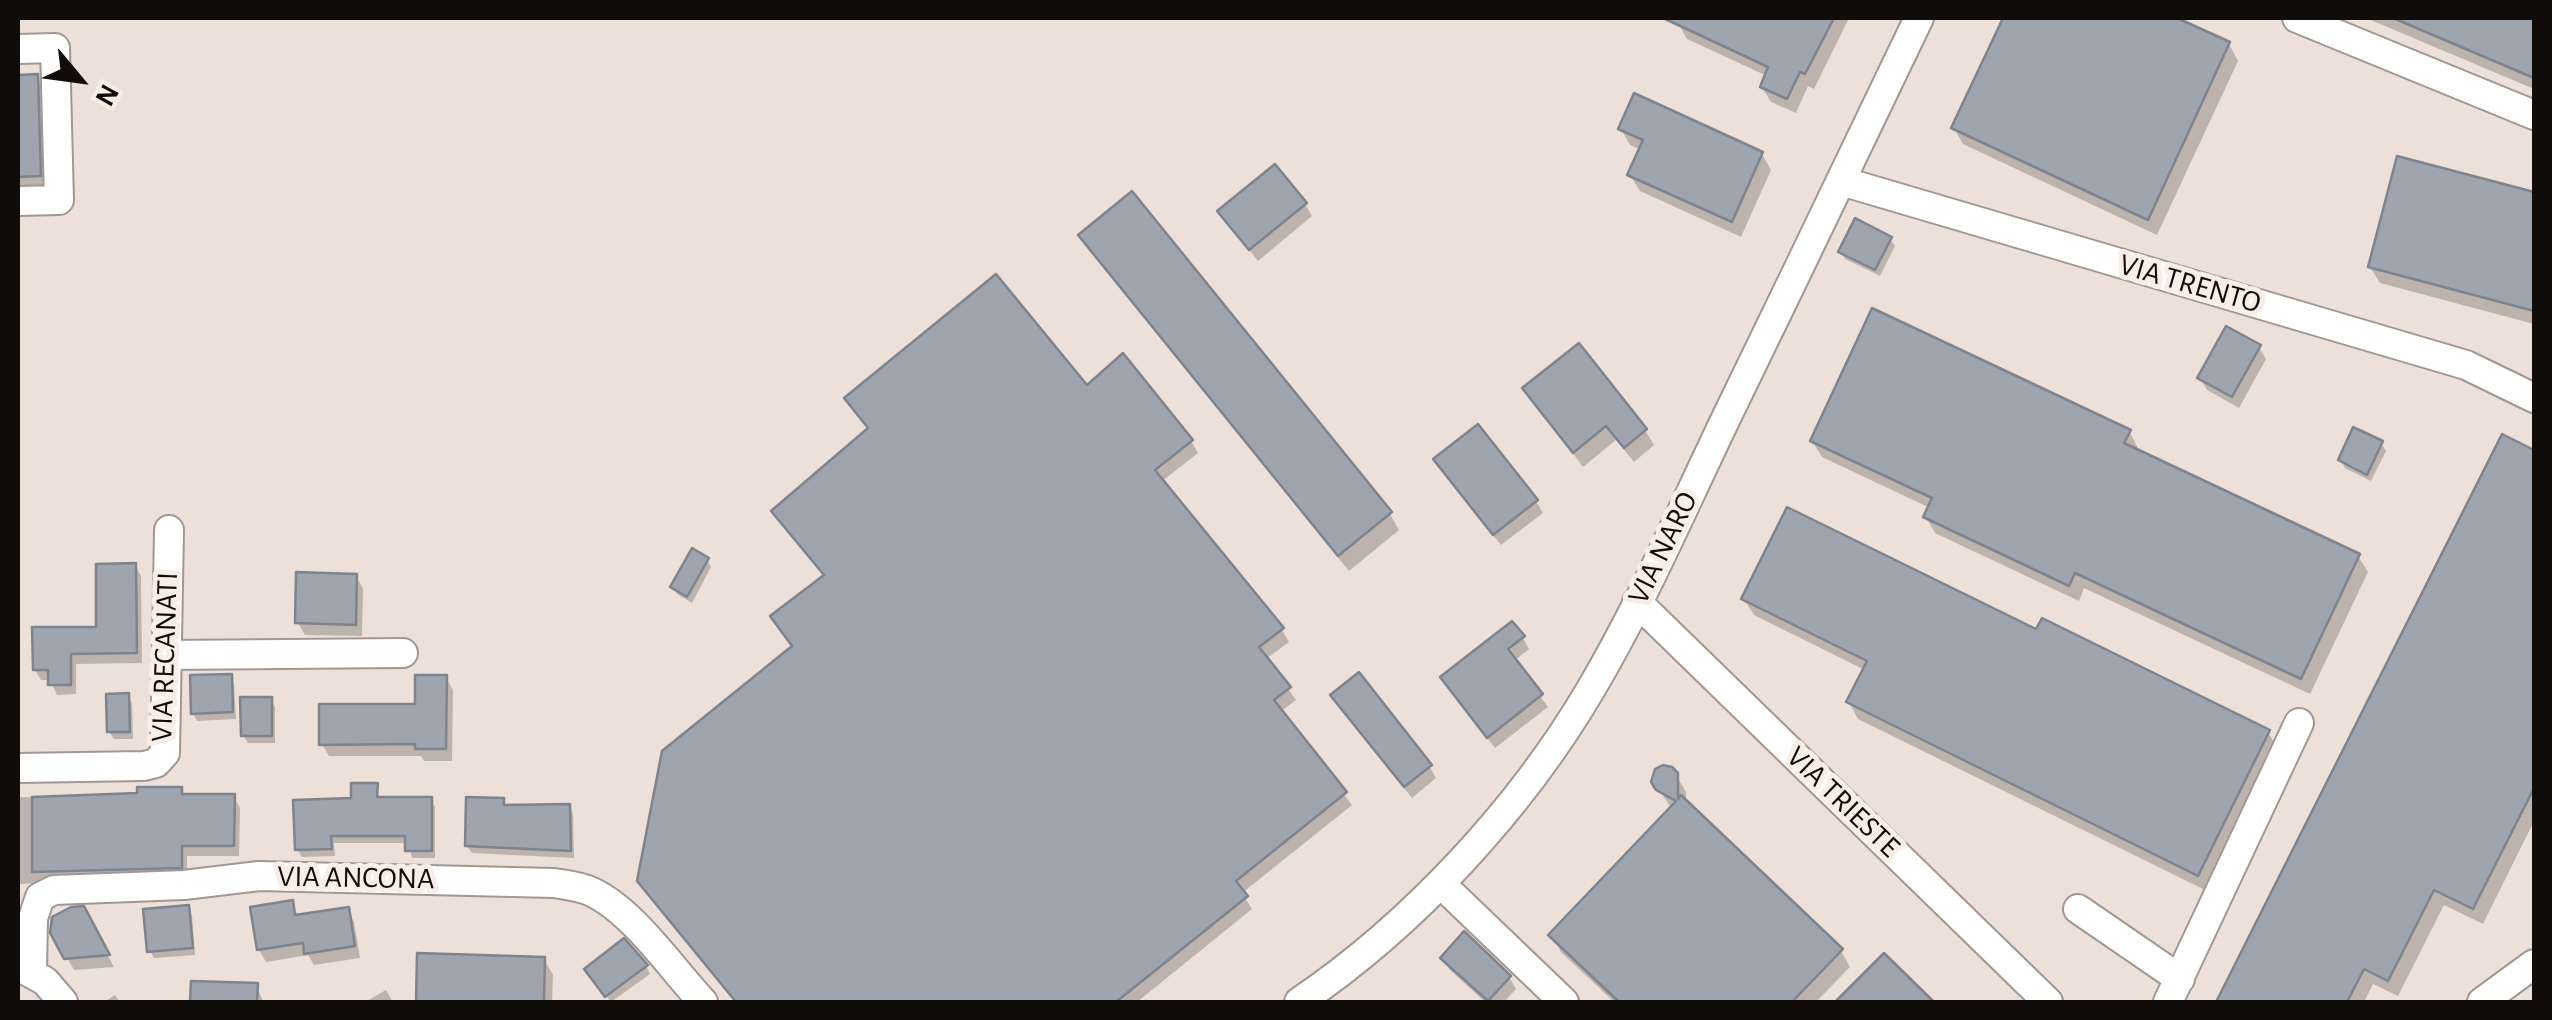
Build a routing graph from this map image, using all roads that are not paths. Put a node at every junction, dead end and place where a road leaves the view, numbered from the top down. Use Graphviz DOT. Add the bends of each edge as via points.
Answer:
graph roads {
  1 [pos="1919,18"];
  2 [pos="2296,18"];
  3 [pos="18,49"];
  4 [pos="2534,115"];
  5 [pos="1841,181"];
  6 [pos="18,200"];
  7 [pos="2534,398"];
  8 [pos="169,530"];
  9 [pos="1637,602"];
  10 [pos="402,654"];
  11 [pos="166,655"];
  12 [pos="2299,723"];
  13 [pos="18,768"];
  14 [pos="1440,884"];
  15 [pos="2078,909"];
  16 [pos="2534,964"];
  17 [pos="25,970"];
  18 [pos="2174,991"];
  19 [pos="63,1002"];
  20 [pos="703,1002"];
  21 [pos="1300,1002"];
  22 [pos="1564,1002"];
  23 [pos="2048,1002"];
  24 [pos="2482,1002"];
  1 -- 5 [label="street, VIA NARO"];
  2 -- 4 [label="street"];
  3 -- 6 [label="street" via="55,48 59,200"];
  5 -- 7 [label="street, VIA TRENTO" via="2466,364"];
  5 -- 9 [label="street, VIA NARO"];
  8 -- 11 [label="street, VIA RECANATI"];
  9 -- 14 [label="street, VIA NARO" via="1558,740"];
  9 -- 23 [label="street, VIA TRIESTE"];
  10 -- 11 [label="street"];
  11 -- 13 [label="street, VIA RECANATI" via="167,747 156,764"];
  12 -- 18 [label="street"];
  14 -- 21 [label="street, VIA NARO" via="1375,946"];
  14 -- 22 [label="street"];
  15 -- 18 [label="street"];
  16 -- 24 [label="street"];
  17 -- 19 [label="street"];
  17 -- 20 [label="street, VIA ANCONA" via="34,912 40,897 54,890 259,876 554,883 609,903"];
}
